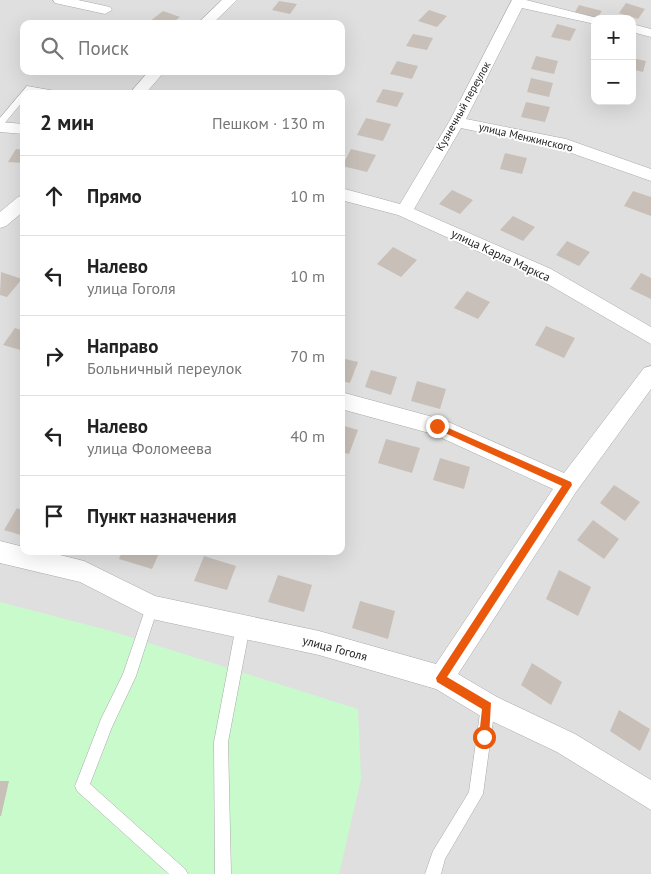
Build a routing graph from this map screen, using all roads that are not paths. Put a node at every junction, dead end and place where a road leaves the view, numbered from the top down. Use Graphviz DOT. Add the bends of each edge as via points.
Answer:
graph roads {
  1 [pos="60,0"];
  2 [pos="230,0"];
  3 [pos="519,1"];
  4 [pos="105,10"];
  5 [pos="591,19"];
  6 [pos="208,20"];
  7 [pos="636,29"];
  8 [pos="651,33"];
  9 [pos="154,75"];
  10 [pos="28,90"];
  11 [pos="41,90"];
  12 [pos="140,90"];
  13 [pos="20,99"];
  14 [pos="457,122"];
  15 [pos="0,123"];
  16 [pos="0,127"];
  17 [pos="20,130"];
  18 [pos="651,175"];
  19 [pos="345,195"];
  20 [pos="20,204"];
  21 [pos="404,211"];
  22 [pos="0,222"];
  23 [pos="651,336"];
  24 [pos="651,374"];
  25 [pos="345,401"];
  26 [pos="568,485"];
  27 [pos="0,552"];
  28 [pos="152,607"];
  29 [pos="243,626"];
  30 [pos="441,678"];
  31 [pos="488,706"];
  32 [pos="651,796"];
  33 [pos="180,874"];
  34 [pos="223,874"];
  35 [pos="433,874"];
  1 -- 4 [label="street"];
  2 -- 6 [label="street"];
  3 -- 5 [label="street"];
  3 -- 14 [label="street, Кузнечный переулок"];
  7 -- 8 [label="street"];
  9 -- 12 [label="street"];
  10 -- 11 [label="lane"];
  13 -- 15 [label="lane"];
  14 -- 18 [label="street, улица Менжинского" via="560,143"];
  14 -- 21 [label="street, Кузнечный переулок"];
  16 -- 17 [label="street"];
  19 -- 21 [label="street, улица Карла Маркса"];
  20 -- 22 [label="street"];
  21 -- 23 [label="street, улица Карла Маркса" via="545,274"];
  24 -- 26 [label="street"];
  25 -- 26 [label="street" via="437,426"];
  26 -- 30 [label="street"];
  27 -- 28 [label="street, улица Гоголя" via="84,572"];
  28 -- 29 [label="street, улица Гоголя"];
  28 -- 33 [label="lane" via="129,676 82,786"];
  29 -- 30 [label="street, улица Гоголя" via="319,643"];
  29 -- 34 [label="lane" via="221,742"];
  30 -- 31 [label="street, улица Гоголя"];
  31 -- 32 [label="street, улица Гоголя" via="566,743"];
  31 -- 35 [label="lane" via="476,794 438,856"];
}
